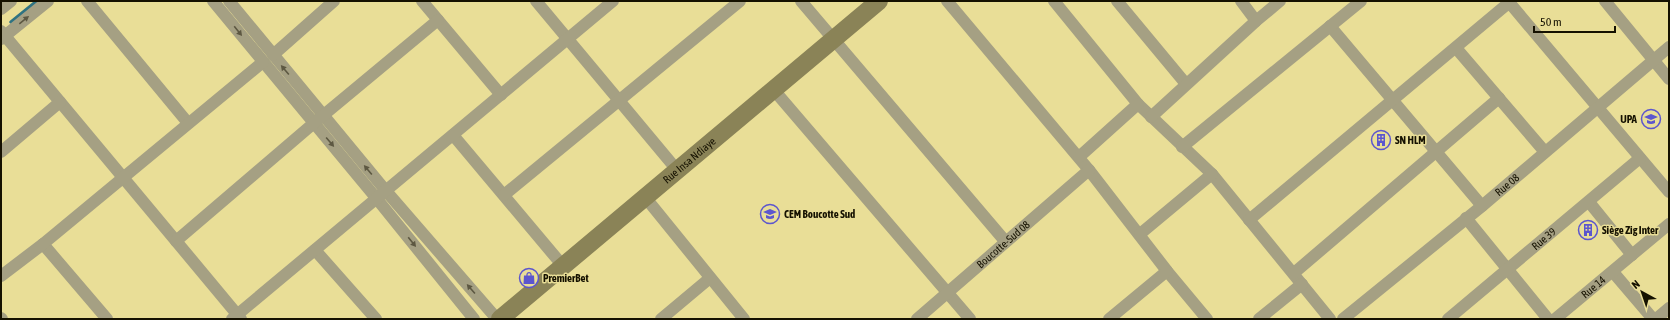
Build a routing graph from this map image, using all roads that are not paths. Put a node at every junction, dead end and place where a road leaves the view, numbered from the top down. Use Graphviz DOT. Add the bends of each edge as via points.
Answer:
graph roads {
  1 [pos="11,1"];
  2 [pos="48,1"];
  3 [pos="87,1"];
  4 [pos="213,1"];
  5 [pos="229,1"];
  6 [pos="334,1"];
  7 [pos="422,1"];
  8 [pos="536,1"];
  9 [pos="613,1"];
  10 [pos="740,1"];
  11 [pos="801,1"];
  12 [pos="879,1"];
  13 [pos="947,1"];
  14 [pos="1117,1"];
  15 [pos="1241,1"];
  16 [pos="1280,1"];
  17 [pos="1361,1"];
  18 [pos="1055,2"];
  19 [pos="1509,2"];
  20 [pos="1610,3"];
  21 [pos="1,9"];
  22 [pos="438,20"];
  23 [pos="1256,21"];
  24 [pos="1330,26"];
  25 [pos="2,36"];
  26 [pos="568,39"];
  27 [pos="833,39"];
  28 [pos="1669,47"];
  29 [pos="1456,48"];
  30 [pos="273,55"];
  31 [pos="1654,60"];
  32 [pos="263,62"];
  33 [pos="1669,78"];
  34 [pos="1186,84"];
  35 [pos="773,89"];
  36 [pos="501,94"];
  37 [pos="1499,98"];
  38 [pos="619,100"];
  39 [pos="1392,100"];
  40 [pos="60,102"];
  41 [pos="1138,104"];
  42 [pos="1597,108"];
  43 [pos="1151,117"];
  44 [pos="319,119"];
  45 [pos="188,122"];
  46 [pos="453,135"];
  47 [pos="1182,147"];
  48 [pos="1,152"];
  49 [pos="1436,152"];
  50 [pos="1545,152"];
  51 [pos="1078,157"];
  52 [pos="1640,158"];
  53 [pos="677,170"];
  54 [pos="1089,170"];
  55 [pos="1212,174"];
  56 [pos="123,178"];
  57 [pos="1669,192"];
  58 [pos="381,195"];
  59 [pos="504,195"];
  60 [pos="645,197"];
  61 [pos="1589,202"];
  62 [pos="1482,206"];
  63 [pos="1466,218"];
  64 [pos="1249,220"];
  65 [pos="1669,224"];
  66 [pos="1140,234"];
  67 [pos="176,241"];
  68 [pos="1006,241"];
  69 [pos="43,244"];
  70 [pos="315,250"];
  71 [pos="1632,255"];
  72 [pos="563,266"];
  73 [pos="1508,270"];
  74 [pos="1167,271"];
  75 [pos="1612,272"];
  76 [pos="1294,274"];
  77 [pos="1,276"];
  78 [pos="710,278"];
  79 [pos="1302,284"];
  80 [pos="948,293"];
  81 [pos="1669,308"];
  82 [pos="237,318"];
  83 [pos="107,319"];
  84 [pos="376,319"];
  85 [pos="474,319"];
  86 [pos="497,319"];
  87 [pos="500,319"];
  88 [pos="661,319"];
  89 [pos="744,319"];
  90 [pos="917,319"];
  91 [pos="970,319"];
  92 [pos="1109,319"];
  93 [pos="1207,319"];
  94 [pos="1259,319"];
  95 [pos="1330,319"];
  96 [pos="1343,319"];
  97 [pos="1448,319"];
  98 [pos="1548,319"];
  99 [pos="1555,319"];
  100 [pos="1652,319"];
  101 [pos="1656,319"];
  1 -- 21 [label="street"];
  25 -- 2 [label="street, one-way"];
  3 -- 45 [label="street"];
  4 -- 32 [label="street, one-way"];
  5 -- 30 [label="street"];
  6 -- 30 [label="street"];
  7 -- 22 [label="street"];
  8 -- 26 [label="street"];
  9 -- 26 [label="street"];
  10 -- 38 [label="street"];
  11 -- 27 [label="street"];
  12 -- 27 [label="main road, Rue Insa Ndiaye"];
  13 -- 51 [label="street"];
  14 -- 34 [label="street"];
  15 -- 23 [label="street"];
  16 -- 23 [label="street"];
  17 -- 24 [label="street"];
  18 -- 41 [label="street"];
  19 -- 29 [label="street"];
  19 -- 42 [label="street"];
  20 -- 31 [label="street"];
  22 -- 36 [label="street"];
  22 -- 44 [label="street"];
  23 -- 34 [label="street"];
  24 -- 39 [label="street"];
  24 -- 47 [label="street"];
  25 -- 40 [label="street"];
  26 -- 36 [label="street"];
  26 -- 38 [label="street"];
  27 -- 35 [label="main road, Rue Insa Ndiaye"];
  27 -- 68 [label="street"];
  28 -- 31 [label="street, Rue 08"];
  29 -- 37 [label="street"];
  29 -- 39 [label="street"];
  44 -- 30 [label="street, one-way"];
  31 -- 33 [label="street"];
  31 -- 42 [label="street, Rue 08"];
  32 -- 44 [label="street"];
  32 -- 45 [label="street"];
  34 -- 43 [label="street"];
  35 -- 53 [label="main road, Rue Insa Ndiaye"];
  35 -- 80 [label="street"];
  36 -- 46 [label="street"];
  37 -- 49 [label="street"];
  37 -- 50 [label="street"];
  38 -- 53 [label="street"];
  38 -- 59 [label="street"];
  39 -- 49 [label="street"];
  39 -- 64 [label="street"];
  40 -- 48 [label="street"];
  40 -- 56 [label="street"];
  41 -- 43 [label="street"];
  41 -- 51 [label="street"];
  42 -- 50 [label="street, Rue 08"];
  42 -- 52 [label="street"];
  43 -- 47 [label="street"];
  44 -- 58 [label="street"];
  44 -- 67 [label="street"];
  45 -- 56 [label="street"];
  46 -- 58 [label="street"];
  46 -- 59 [label="street"];
  47 -- 55 [label="street"];
  49 -- 62 [label="street"];
  49 -- 76 [label="street"];
  50 -- 62 [label="street, Rue 08"];
  51 -- 54 [label="street"];
  52 -- 57 [label="street"];
  52 -- 61 [label="street, Rue 39"];
  53 -- 60 [label="main road, Rue Insa Ndiaye"];
  54 -- 66 [label="street"];
  54 -- 68 [label="street, Boucotte-Sud 08"];
  55 -- 64 [label="street"];
  55 -- 66 [label="street"];
  56 -- 67 [label="street"];
  56 -- 69 [label="street"];
  58 -- 70 [label="street"];
  58 -- 85 [label="street, one-way"];
  86 -- 58 [label="street, one-way"];
  59 -- 72 [label="street"];
  60 -- 72 [label="main road, Rue Insa Ndiaye"];
  60 -- 78 [label="street"];
  61 -- 71 [label="street"];
  61 -- 73 [label="street, Rue 39"];
  62 -- 63 [label="street, Rue 08"];
  63 -- 73 [label="street"];
  63 -- 96 [label="street, Rue 08"];
  64 -- 76 [label="street"];
  65 -- 71 [label="street, Rue 14"];
  66 -- 74 [label="street"];
  67 -- 82 [label="street"];
  68 -- 80 [label="street, Boucotte-Sud 08"];
  69 -- 77 [label="street"];
  69 -- 83 [label="street"];
  70 -- 82 [label="street"];
  70 -- 84 [label="street"];
  71 -- 75 [label="street, Rue 14"];
  72 -- 87 [label="main road, Rue Insa Ndiaye"];
  73 -- 97 [label="street, Rue 39"];
  73 -- 98 [label="street"];
  74 -- 92 [label="street"];
  74 -- 93 [label="street"];
  75 -- 99 [label="street, Rue 14"];
  75 -- 100 [label="street"];
  76 -- 79 [label="street"];
  78 -- 88 [label="street"];
  78 -- 89 [label="street"];
  79 -- 94 [label="street"];
  79 -- 95 [label="street"];
  80 -- 90 [label="street, Boucotte-Sud 08"];
  80 -- 91 [label="street"];
  81 -- 101 [label="street"];
}
